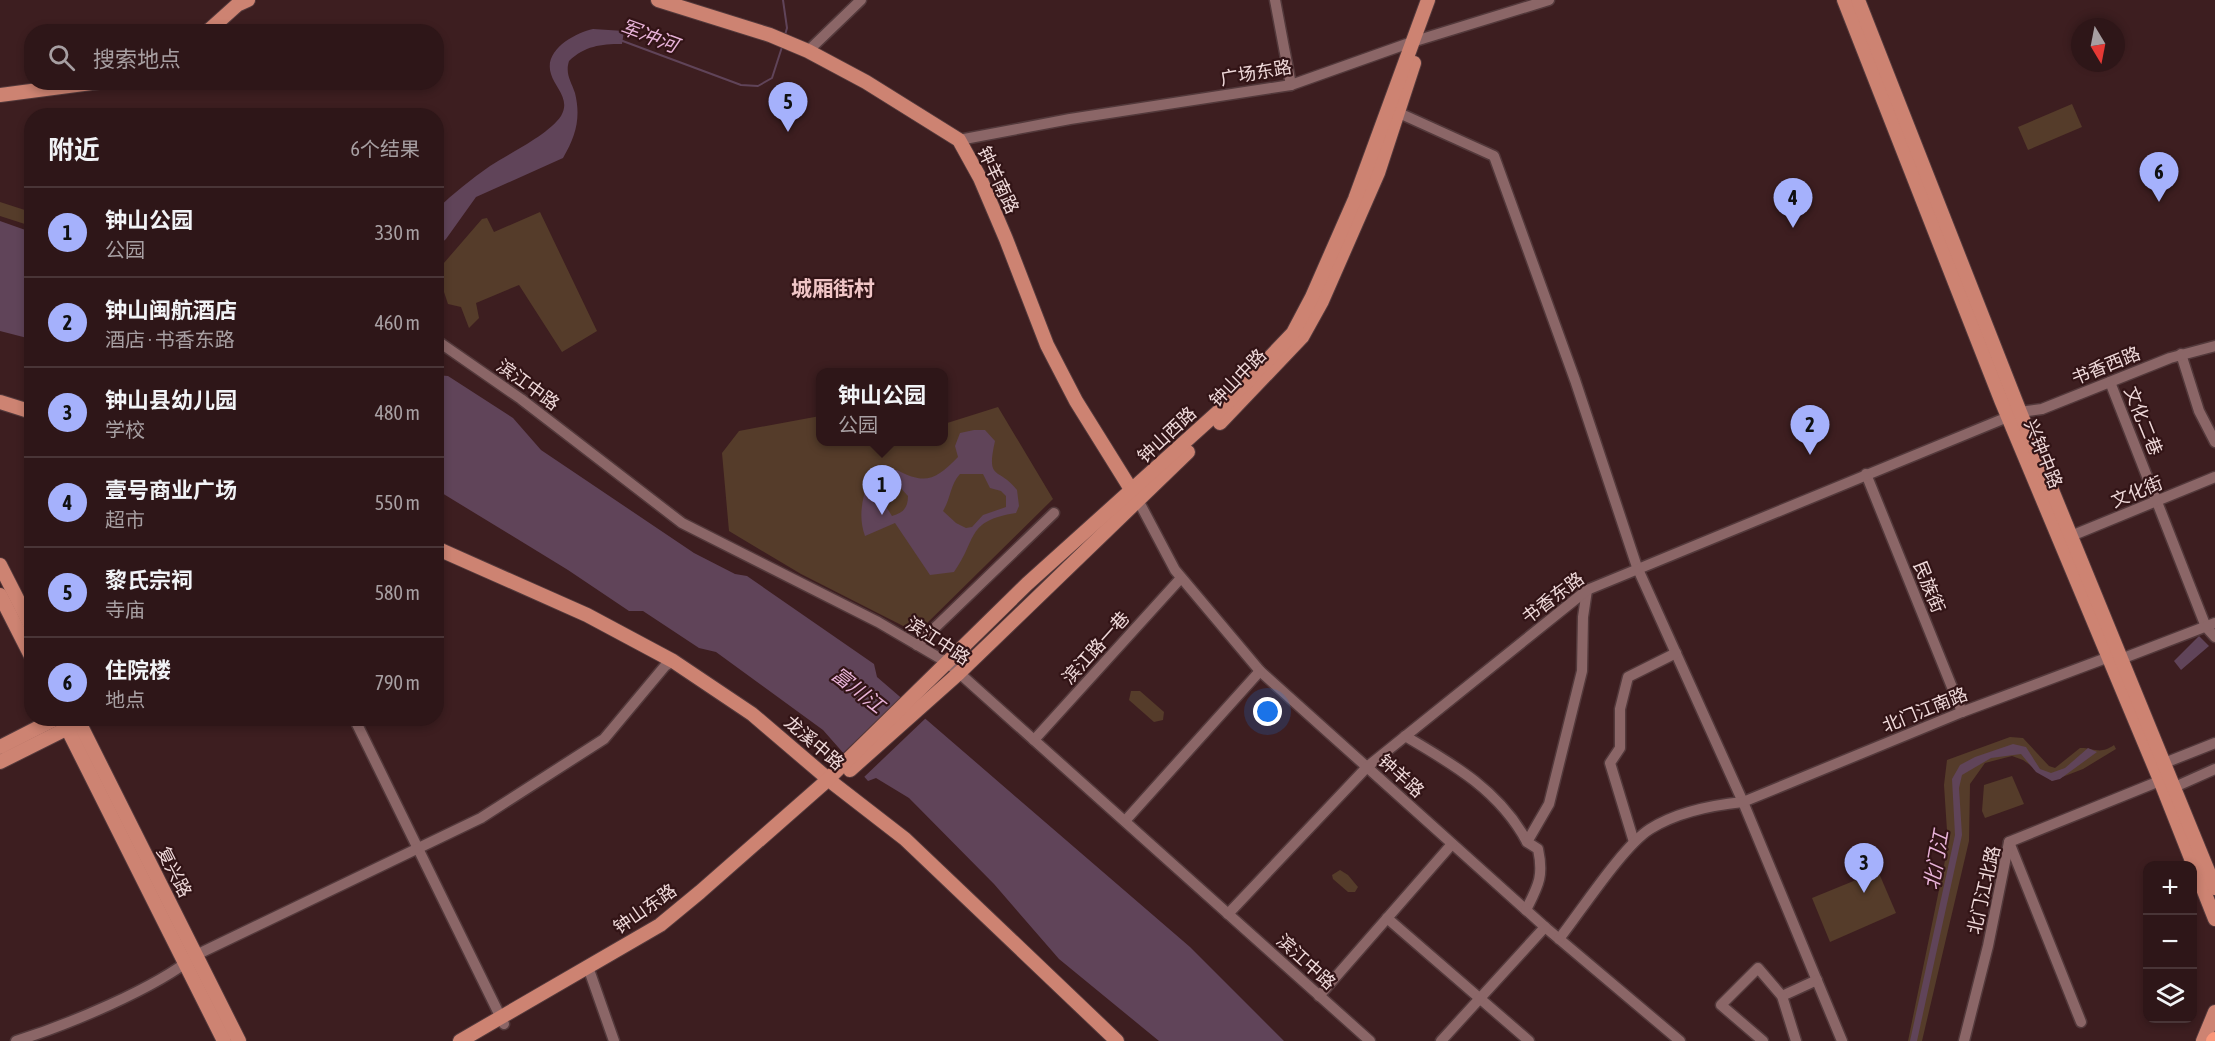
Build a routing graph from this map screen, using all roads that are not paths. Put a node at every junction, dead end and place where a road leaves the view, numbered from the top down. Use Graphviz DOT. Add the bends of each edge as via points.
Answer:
graph roads {
  1 [pos="248,0"];
  2 [pos="658,0"];
  3 [pos="861,0"];
  4 [pos="1275,0"];
  5 [pos="1428,0"];
  6 [pos="1436,0"];
  7 [pos="1549,0"];
  8 [pos="1844,0"];
  9 [pos="1858,0"];
  10 [pos="216,24"];
  11 [pos="1416,41"];
  12 [pos="808,51"];
  13 [pos="1291,85"];
  14 [pos="38,90"];
  15 [pos="0,95"];
  16 [pos="1399,113"];
  17 [pos="959,140"];
  18 [pos="444,346"];
  19 [pos="2215,346"];
  20 [pos="2181,354"];
  21 [pos="2110,382"];
  22 [pos="0,402"];
  23 [pos="24,410"];
  24 [pos="0,411"];
  25 [pos="2014,414"];
  26 [pos="24,418"];
  27 [pos="2215,442"];
  28 [pos="1866,474"];
  29 [pos="2215,477"];
  30 [pos="1135,496"];
  31 [pos="2158,501"];
  32 [pos="1054,513"];
  33 [pos="2071,536"];
  34 [pos="444,552"];
  35 [pos="444,561"];
  36 [pos="0,566"];
  37 [pos="1637,567"];
  38 [pos="1181,578"];
  39 [pos="1587,590"];
  40 [pos="0,595"];
  41 [pos="24,612"];
  42 [pos="2210,625"];
  43 [pos="2215,637"];
  44 [pos="24,642"];
  45 [pos="917,645"];
  46 [pos="1676,653"];
  47 [pos="2115,658"];
  48 [pos="669,663"];
  49 [pos="948,663"];
  50 [pos="1260,671"];
  51 [pos="959,673"];
  52 [pos="932,688"];
  53 [pos="1962,712"];
  54 [pos="41,726"];
  55 [pos="66,726"];
  56 [pos="77,726"];
  57 [pos="358,726"];
  58 [pos="1405,736"];
  59 [pos="1034,740"];
  60 [pos="2215,743"];
  61 [pos="0,747"];
  62 [pos="0,762"];
  63 [pos="2159,765"];
  64 [pos="1367,767"];
  65 [pos="2215,770"];
  66 [pos="829,784"];
  67 [pos="2167,784"];
  68 [pos="1743,801"];
  69 [pos="1125,821"];
  70 [pos="1527,842"];
  71 [pos="1634,842"];
  72 [pos="2009,842"];
  73 [pos="1452,844"];
  74 [pos="418,849"];
  75 [pos="2215,888"];
  76 [pos="1526,910"];
  77 [pos="1228,914"];
  78 [pos="1388,918"];
  79 [pos="2215,919"];
  80 [pos="1545,927"];
  81 [pos="1559,939"];
  82 [pos="190,959"];
  83 [pos="589,970"];
  84 [pos="1817,981"];
  85 [pos="1319,996"];
  86 [pos="1782,996"];
  87 [pos="1480,998"];
  88 [pos="2215,1012"];
  89 [pos="503,1021"];
  90 [pos="2081,1022"];
  91 [pos="16,1041"];
  92 [pos="224,1041"];
  93 [pos="239,1041"];
  94 [pos="460,1041"];
  95 [pos="476,1041"];
  96 [pos="614,1041"];
  97 [pos="1105,1041"];
  98 [pos="1117,1041"];
  99 [pos="1370,1041"];
  100 [pos="1441,1041"];
  101 [pos="1529,1041"];
  102 [pos="1680,1041"];
  103 [pos="1763,1041"];
  104 [pos="1796,1041"];
  105 [pos="1842,1041"];
  106 [pos="1964,1041"];
  107 [pos="2203,1041"];
  1 -- 10 [label="main road"];
  2 -- 12 [label="main road, 钟羊南路"];
  3 -- 12 [label="street"];
  4 -- 13 [label="street"];
  5 -- 11 [label="main road, 钟山西路"];
  6 -- 11 [label="main road, 钟山中路"];
  7 -- 11 [label="street, 广场东路"];
  8 -- 25 [label="main road, 兴钟中路"];
  9 -- 25 [label="main road, 兴钟中路"];
  11 -- 13 [label="street, 广场东路"];
  11 -- 16 [label="main road, 钟山中路"];
  11 -- 30 [label="main road, 钟山西路" via="1355,199 1293,333"];
  12 -- 17 [label="main road, 钟羊南路"];
  13 -- 17 [label="street, 广场东路"];
  14 -- 15 [label="main road"];
  16 -- 30 [label="main road, 钟山中路" via="1377,175 1322,301 1302,336 1250,394"];
  16 -- 37 [label="street" via="1494,156"];
  17 -- 30 [label="main road, 钟羊南路" via="980,178 1047,345 1076,401"];
  18 -- 45 [label="street, 滨江中路" via="521,399 682,523 818,590"];
  19 -- 20 [label="street, 书香西路"];
  20 -- 21 [label="street, 书香西路"];
  20 -- 27 [label="street" via="2199,411"];
  21 -- 25 [label="street, 书香西路" via="2042,409"];
  21 -- 31 [label="street, 文化二巷"];
  22 -- 23 [label="main road"];
  24 -- 26 [label="main road"];
  25 -- 28 [label="street, 书香东路"];
  25 -- 33 [label="main road, 兴钟中路"];
  25 -- 47 [label="main road, 兴钟中路"];
  28 -- 37 [label="street, 书香东路"];
  28 -- 53 [label="street, 民族街"];
  29 -- 31 [label="street, 文化街"];
  30 -- 38 [label="street, 钟羊路"];
  30 -- 49 [label="main road, 钟山西路" via="1027,584"];
  30 -- 51 [label="main road, 钟山中路"];
  31 -- 33 [label="street, 文化街"];
  31 -- 42 [label="street, 文化二巷"];
  32 -- 45 [label="street"];
  33 -- 47 [label="main road, 兴钟中路"];
  34 -- 48 [label="main road, 龙溪中路" via="587,615"];
  35 -- 48 [label="main road, 龙溪中路"];
  36 -- 41 [label="main road"];
  37 -- 39 [label="street, 书香东路"];
  37 -- 46 [label="street"];
  38 -- 50 [label="street, 钟羊路"];
  38 -- 59 [label="street, 滨江路一巷"];
  39 -- 58 [label="street, 书香东路"];
  39 -- 70 [label="street" via="1582,671 1549,804"];
  40 -- 44 [label="main road"];
  42 -- 43 [label="street, 文化二巷"];
  42 -- 47 [label="street, 北门江南路"];
  45 -- 49 [label="street, 滨江中路"];
  46 -- 68 [label="street"];
  46 -- 71 [label="street" via="1628,677 1620,709 1620,748 1610,763"];
  47 -- 53 [label="street, 北门江南路"];
  47 -- 63 [label="main road, 兴钟中路"];
  48 -- 66 [label="main road, 龙溪中路" via="752,714"];
  48 -- 74 [label="street" via="604,740 481,818"];
  49 -- 51 [label="street, 滨江中路"];
  49 -- 52 [label="main road, 钟山西路"];
  50 -- 64 [label="street, 钟羊路"];
  50 -- 69 [label="street"];
  51 -- 52 [label="main road, 钟山中路"];
  51 -- 59 [label="street, 滨江中路"];
  52 -- 66 [label="main road, 钟山东路"];
  53 -- 68 [label="street, 北门江南路"];
  54 -- 61 [label="main road"];
  55 -- 62 [label="main road"];
  56 -- 82 [label="main road, 复兴路"];
  57 -- 74 [label="street"];
  58 -- 64 [label="street, 书香东路"];
  58 -- 70 [label="street" via="1485,788 1516,821"];
  59 -- 69 [label="street, 滨江中路"];
  60 -- 63 [label="street"];
  63 -- 67 [label="main road, 兴钟中路"];
  64 -- 73 [label="street, 钟羊路"];
  64 -- 77 [label="street, 书香东路"];
  65 -- 67 [label="street, 北门江北路"];
  66 -- 83 [label="main road, 钟山东路" via="664,929"];
  66 -- 97 [label="main road, 龙溪中路" via="900,845"];
  66 -- 98 [label="main road, 龙溪中路" via="905,838"];
  67 -- 72 [label="street, 北门江北路"];
  67 -- 75 [label="main road, 兴钟中路"];
  67 -- 79 [label="main road, 兴钟中路"];
  68 -- 71 [label="street, 北门江南路" via="1710,805 1651,828"];
  68 -- 84 [label="street"];
  69 -- 77 [label="street, 滨江中路"];
  70 -- 76 [label="street" via="1538,849 1542,868 1540,882"];
  71 -- 81 [label="street, 北门江南路"];
  72 -- 90 [label="street"];
  72 -- 106 [label="street, 北门江北路"];
  73 -- 76 [label="street, 钟羊路"];
  73 -- 78 [label="street"];
  74 -- 82 [label="street"];
  74 -- 89 [label="street"];
  76 -- 80 [label="street, 钟羊路"];
  77 -- 85 [label="street, 滨江中路"];
  78 -- 85 [label="street"];
  78 -- 87 [label="street"];
  80 -- 81 [label="street, 钟羊路"];
  80 -- 87 [label="street"];
  81 -- 102 [label="street, 钟羊路"];
  82 -- 91 [label="street" via="112,1003"];
  82 -- 92 [label="main road, 复兴路"];
  82 -- 93 [label="main road, 复兴路"];
  83 -- 89 [label="main road, 钟山东路"];
  83 -- 96 [label="street"];
  84 -- 86 [label="street"];
  84 -- 105 [label="street"];
  85 -- 99 [label="street, 滨江中路"];
  86 -- 103 [label="street" via="1758,968 1721,1005"];
  86 -- 104 [label="street"];
  87 -- 100 [label="street"];
  87 -- 101 [label="street"];
  88 -- 107 [label="main road"];
  89 -- 94 [label="main road, 钟山东路"];
  89 -- 95 [label="main road, 钟山东路"];
}
